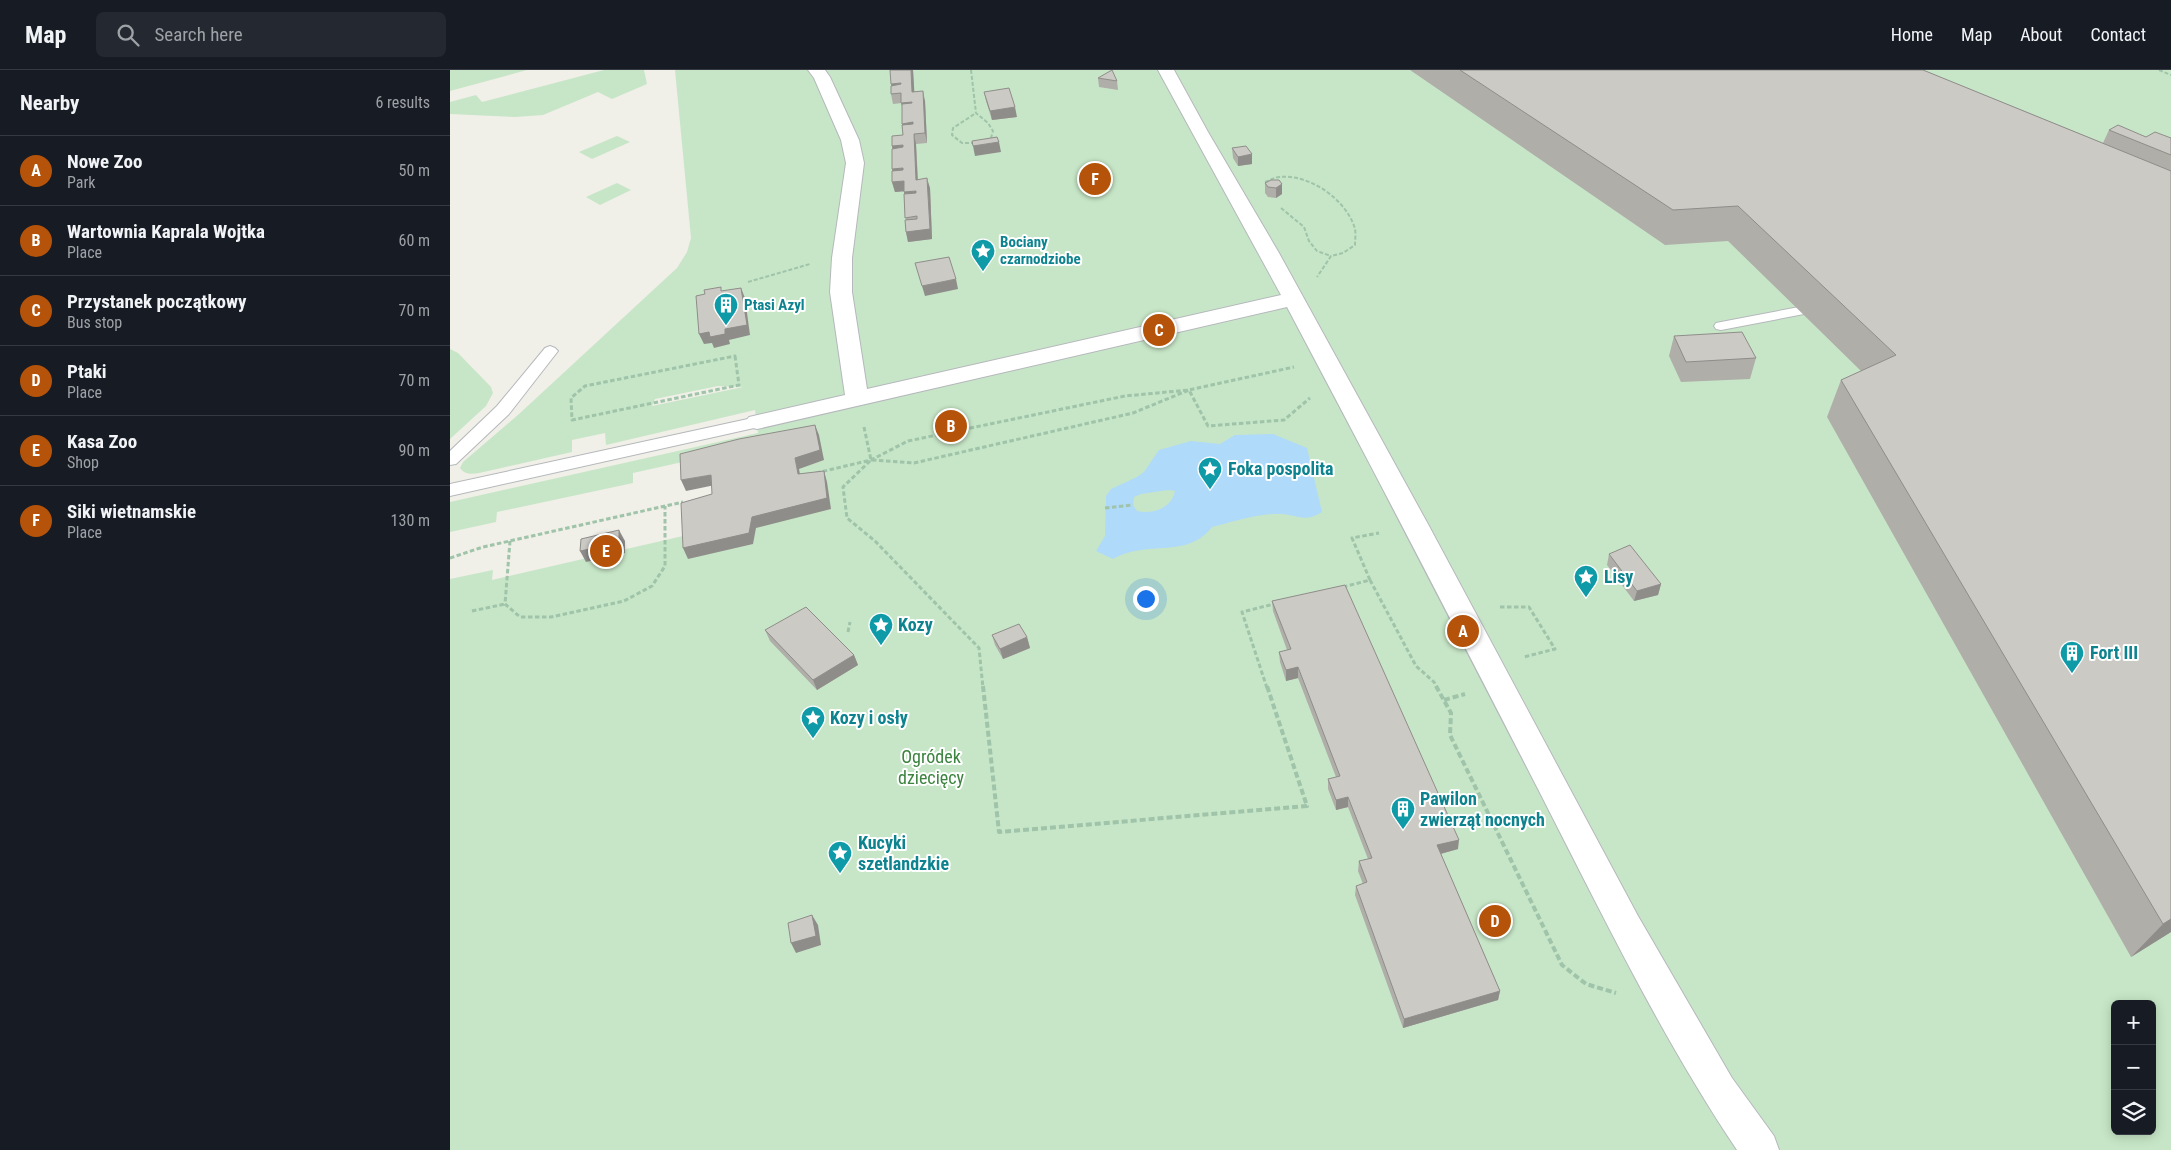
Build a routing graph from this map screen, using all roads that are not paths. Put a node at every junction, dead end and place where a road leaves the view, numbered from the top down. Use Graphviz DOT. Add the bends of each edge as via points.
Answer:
graph roads {
  1 [pos="816,70"];
  2 [pos="1166,70"];
  3 [pos="1293,299"];
  4 [pos="1799,311"];
  5 [pos="1721,326"];
  6 [pos="550,351"];
  7 [pos="857,398"];
  8 [pos="757,422"];
  9 [pos="450,460"];
  10 [pos="450,490"];
  11 [pos="1760,1150"];
  1 -- 7 [label="street" via="850,140 855,163 842,258 841,292"];
  2 -- 3 [label="street"];
  3 -- 7 [label="street"];
  3 -- 11 [label="street" via="1622,919 1719,1091"];
  4 -- 5 [label="lane"];
  6 -- 9 [label="lane" via="502,410"];
  7 -- 8 [label="street"];
  8 -- 10 [label="lane"];
}
